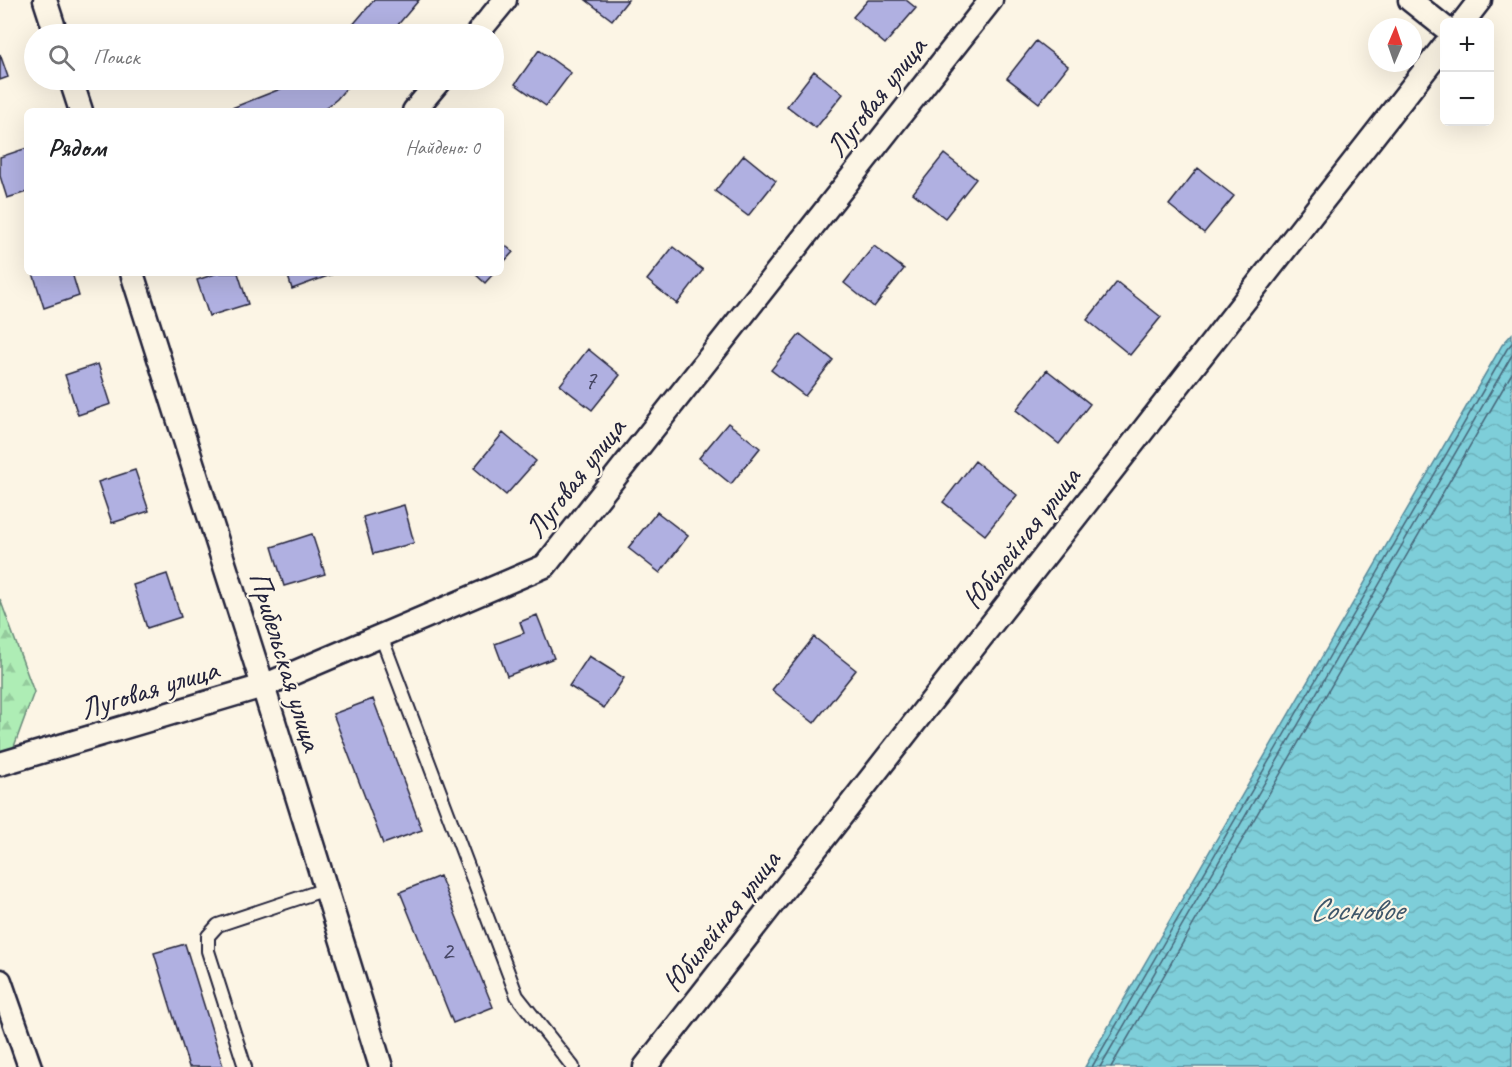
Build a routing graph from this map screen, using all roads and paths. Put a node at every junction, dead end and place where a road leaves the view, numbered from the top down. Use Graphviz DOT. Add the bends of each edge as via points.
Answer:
graph roads {
  1 [pos="45,0"];
  2 [pos="505,0"];
  3 [pos="991,0"];
  4 [pos="1410,0"];
  5 [pos="1480,0"];
  6 [pos="1466,18"];
  7 [pos="53,24"];
  8 [pos="485,24"];
  9 [pos="1440,24"];
  10 [pos="1440,51"];
  11 [pos="74,90"];
  12 [pos="432,90"];
  13 [pos="80,108"];
  14 [pos="417,108"];
  15 [pos="133,276"];
  16 [pos="381,636"];
  17 [pos="263,686"];
  18 [pos="0,764"];
  19 [pos="326,889"];
  20 [pos="0,981"];
  21 [pos="30,1067"];
  22 [pos="245,1067"];
  23 [pos="381,1067"];
  24 [pos="573,1067"];
  25 [pos="645,1067"];
  1 -- 7 [label="street"];
  2 -- 8 [label="street"];
  3 -- 16 [label="street, Луговая улица" via="544,566"];
  4 -- 9 [label="street"];
  5 -- 6 [label="street"];
  10 -- 25 [label="street, Юбилейная улица"];
  11 -- 13 [label="street"];
  12 -- 14 [label="street"];
  15 -- 17 [label="street, Прибельская улица"];
  16 -- 17 [label="street, Луговая улица"];
  16 -- 24 [label="lane" via="517,996"];
  17 -- 18 [label="street, Луговая улица"];
  17 -- 19 [label="street, Прибельская улица"];
  19 -- 22 [label="lane" via="218,924 208,936 208,951"];
  19 -- 23 [label="street, Прибельская улица"];
  20 -- 21 [label="street"];
}
